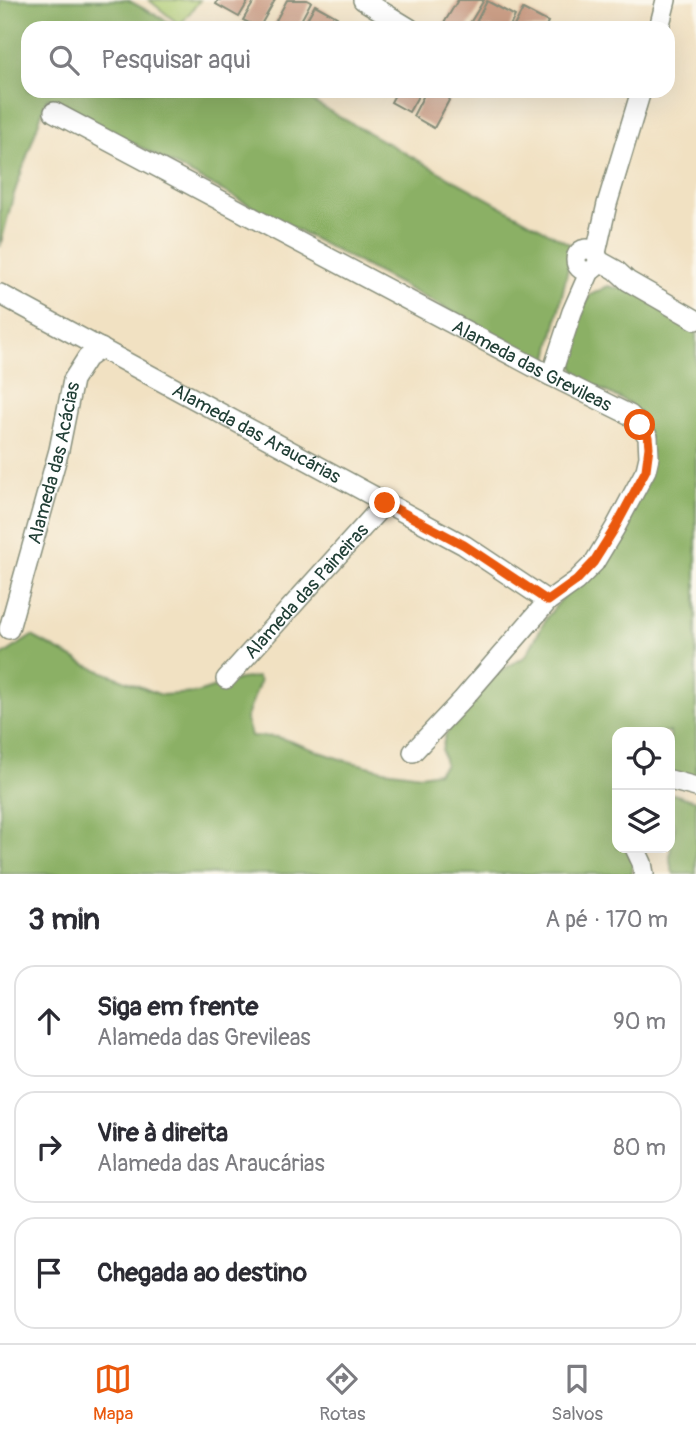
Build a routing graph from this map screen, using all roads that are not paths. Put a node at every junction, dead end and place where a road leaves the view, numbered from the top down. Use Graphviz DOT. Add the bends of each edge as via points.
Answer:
graph roads {
  1 [pos="363,0"];
  2 [pos="666,0"];
  3 [pos="398,21"];
  4 [pos="661,21"];
  5 [pos="639,98"];
  6 [pos="54,112"];
  7 [pos="590,262"];
  8 [pos="0,294"];
  9 [pos="696,320"];
  10 [pos="101,348"];
  11 [pos="551,376"];
  12 [pos="385,503"];
  13 [pos="548,601"];
  14 [pos="9,629"];
  15 [pos="226,679"];
  16 [pos="413,752"];
  17 [pos="675,781"];
  18 [pos="696,787"];
  19 [pos="637,853"];
  20 [pos="644,874"];
  1 -- 3 [label="street"];
  2 -- 4 [label="street"];
  5 -- 7 [label="street" via="607,204 594,226"];
  6 -- 11 [label="street, Alameda das Grevileas"];
  7 -- 9 [label="street" via="616,270"];
  7 -- 11 [label="street"];
  8 -- 10 [label="street, Alameda das Araucárias"];
  10 -- 12 [label="street, Alameda das Araucárias"];
  10 -- 14 [label="street, Alameda das Acácias" via="87,358 72,380 59,450"];
  11 -- 13 [label="street, Alameda das Grevileas" via="630,415 648,437 649,447 646,470 593,563"];
  12 -- 13 [label="street, Alameda das Araucárias" via="464,545"];
  12 -- 15 [label="street, Alameda das Paineiras"];
  13 -- 16 [label="street, Alameda das Grevileas"];
  17 -- 18 [label="street"];
  19 -- 20 [label="street"];
}
